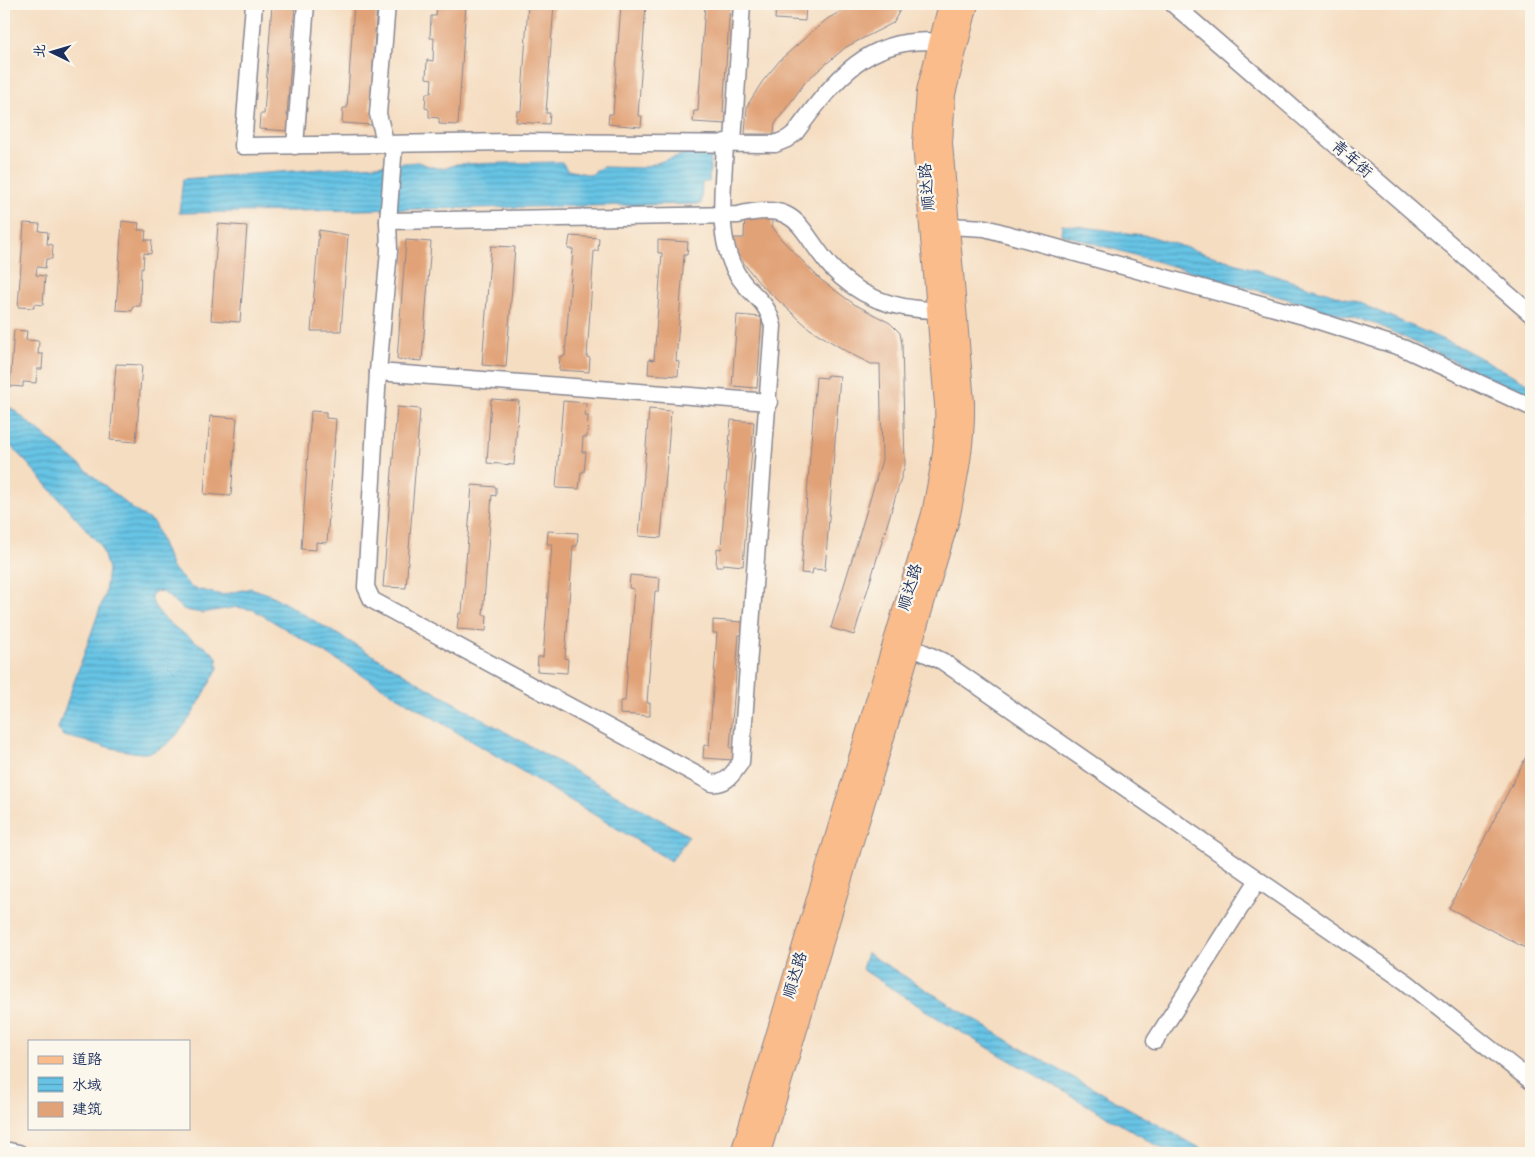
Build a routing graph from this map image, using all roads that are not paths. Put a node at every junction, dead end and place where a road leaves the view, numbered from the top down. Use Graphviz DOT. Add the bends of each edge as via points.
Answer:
graph roads {
  1 [pos="254,4"];
  2 [pos="306,4"];
  3 [pos="387,4"];
  4 [pos="742,4"];
  5 [pos="949,4"];
  6 [pos="968,4"];
  7 [pos="1173,4"];
  8 [pos="939,42"];
  9 [pos="729,142"];
  10 [pos="390,145"];
  11 [pos="294,146"];
  12 [pos="723,215"];
  13 [pos="388,221"];
  14 [pos="949,226"];
  15 [pos="937,310"];
  16 [pos="1531,314"];
  17 [pos="378,372"];
  18 [pos="769,402"];
  19 [pos="1531,406"];
  20 [pos="911,647"];
  21 [pos="1258,880"];
  22 [pos="1154,1041"];
  23 [pos="1531,1080"];
  24 [pos="4,1150"];
  25 [pos="19,1153"];
  26 [pos="741,1153"];
  27 [pos="760,1153"];
  1 -- 11 [label="street" via="243,146"];
  2 -- 11 [label="street"];
  3 -- 10 [label="street" via="378,114"];
  4 -- 9 [label="street"];
  5 -- 8 [label="main road, 顺达路"];
  6 -- 14 [label="main road, 顺达路" via="945,94 942,119"];
  7 -- 16 [label="street, 青年街"];
  8 -- 9 [label="street" via="908,41 868,56 841,76 787,139 775,144"];
  8 -- 15 [label="main road, 顺达路" via="927,91 923,144"];
  9 -- 10 [label="street"];
  9 -- 12 [label="street"];
  10 -- 11 [label="street"];
  10 -- 13 [label="street"];
  12 -- 13 [label="street"];
  12 -- 15 [label="street" via="766,209 789,217 801,226 831,267 872,298 915,310"];
  12 -- 18 [label="street" via="731,261 740,277 770,312 773,326"];
  13 -- 17 [label="street" via="389,251"];
  14 -- 19 [label="street" via="985,228 1300,315 1403,348"];
  14 -- 20 [label="main road, 顺达路" via="965,431 949,519"];
  15 -- 26 [label="main road, 顺达路" via="946,430 932,514"];
  17 -- 18 [label="street"];
  17 -- 18 [label="street" via="366,587 372,600 719,784 729,778 741,762"];
  20 -- 21 [label="street" via="942,661"];
  20 -- 27 [label="main road, 顺达路"];
  21 -- 22 [label="street"];
  21 -- 23 [label="street" via="1406,982"];
  24 -- 25 [label="street"];
}
